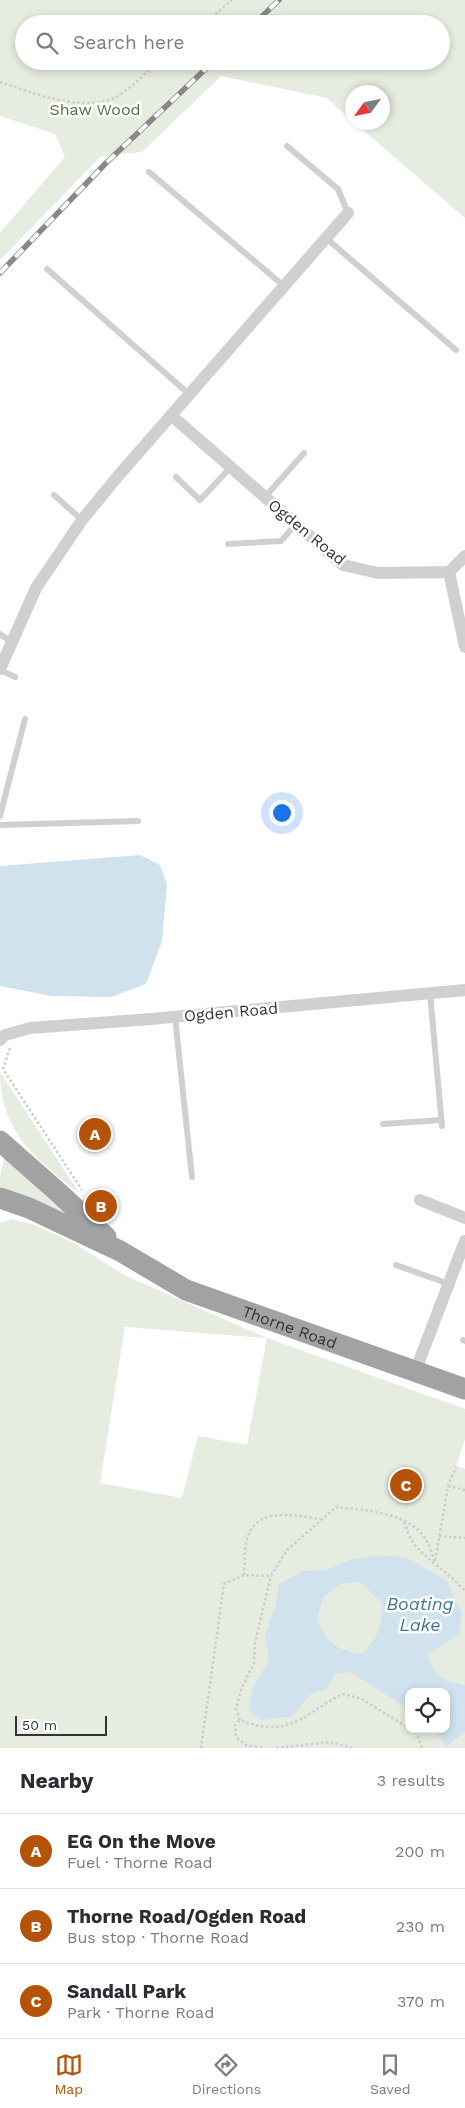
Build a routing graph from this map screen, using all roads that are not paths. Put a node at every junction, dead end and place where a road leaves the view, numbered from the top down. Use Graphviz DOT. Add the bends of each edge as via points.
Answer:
graph roads {
  1 [pos="287,146"];
  2 [pos="149,172"];
  3 [pos="348,213"];
  4 [pos="326,238"];
  5 [pos="47,269"];
  6 [pos="284,286"];
  7 [pos="456,350"];
  8 [pos="190,395"];
  9 [pos="172,416"];
  10 [pos="304,453"];
  11 [pos="231,467"];
  12 [pos="176,477"];
  13 [pos="54,495"];
  14 [pos="265,497"];
  15 [pos="82,520"];
  16 [pos="296,524"];
  17 [pos="228,544"];
  18 [pos="465,556"];
  19 [pos="449,572"];
  20 [pos="0,634"];
  21 [pos="11,642"];
  22 [pos="465,648"];
  23 [pos="0,670"];
  24 [pos="15,677"];
  25 [pos="25,719"];
  26 [pos="0,816"];
  27 [pos="138,821"];
  28 [pos="0,825"];
  29 [pos="465,990"];
  30 [pos="430,993"];
  31 [pos="175,1017"];
  32 [pos="0,1040"];
  33 [pos="384,1124"];
  34 [pos="0,1142"];
  35 [pos="192,1177"];
  36 [pos="0,1198"];
  37 [pos="420,1200"];
  38 [pos="465,1218"];
  39 [pos="465,1241"];
  40 [pos="120,1251"];
  41 [pos="396,1265"];
  42 [pos="449,1284"];
  43 [pos="415,1372"];
  44 [pos="465,1389"];
  1 -- 3 [label="lane" via="338,189"];
  2 -- 6 [label="lane"];
  3 -- 4 [label="street"];
  4 -- 6 [label="street"];
  4 -- 7 [label="lane"];
  5 -- 8 [label="lane"];
  6 -- 8 [label="street"];
  8 -- 9 [label="street"];
  9 -- 11 [label="street, Ogden Road"];
  9 -- 15 [label="street"];
  10 -- 14 [label="lane"];
  11 -- 12 [label="lane" via="200,500"];
  11 -- 14 [label="street, Ogden Road"];
  13 -- 15 [label="lane"];
  14 -- 16 [label="street, Ogden Road"];
  15 -- 21 [label="street" via="36,588"];
  16 -- 17 [label="lane" via="281,541"];
  16 -- 19 [label="street, Ogden Road" via="343,565 378,573"];
  18 -- 19 [label="street"];
  19 -- 22 [label="street"];
  20 -- 21 [label="lane"];
  21 -- 23 [label="street"];
  23 -- 24 [label="lane"];
  25 -- 26 [label="lane"];
  27 -- 28 [label="lane"];
  29 -- 30 [label="street, Ogden Road"];
  30 -- 31 [label="street, Ogden Road"];
  30 -- 33 [label="lane" via="442,1123"];
  31 -- 32 [label="street, Ogden Road" via="24,1029"];
  31 -- 35 [label="lane"];
  34 -- 40 [label="highway, Thorne Road"];
  36 -- 40 [label="highway, Thorne Road" via="29,1208"];
  37 -- 38 [label="street"];
  39 -- 42 [label="street"];
  40 -- 43 [label="highway, Thorne Road" via="186,1290"];
  41 -- 42 [label="lane"];
  42 -- 43 [label="street"];
  43 -- 44 [label="highway, Thorne Road"];
}
